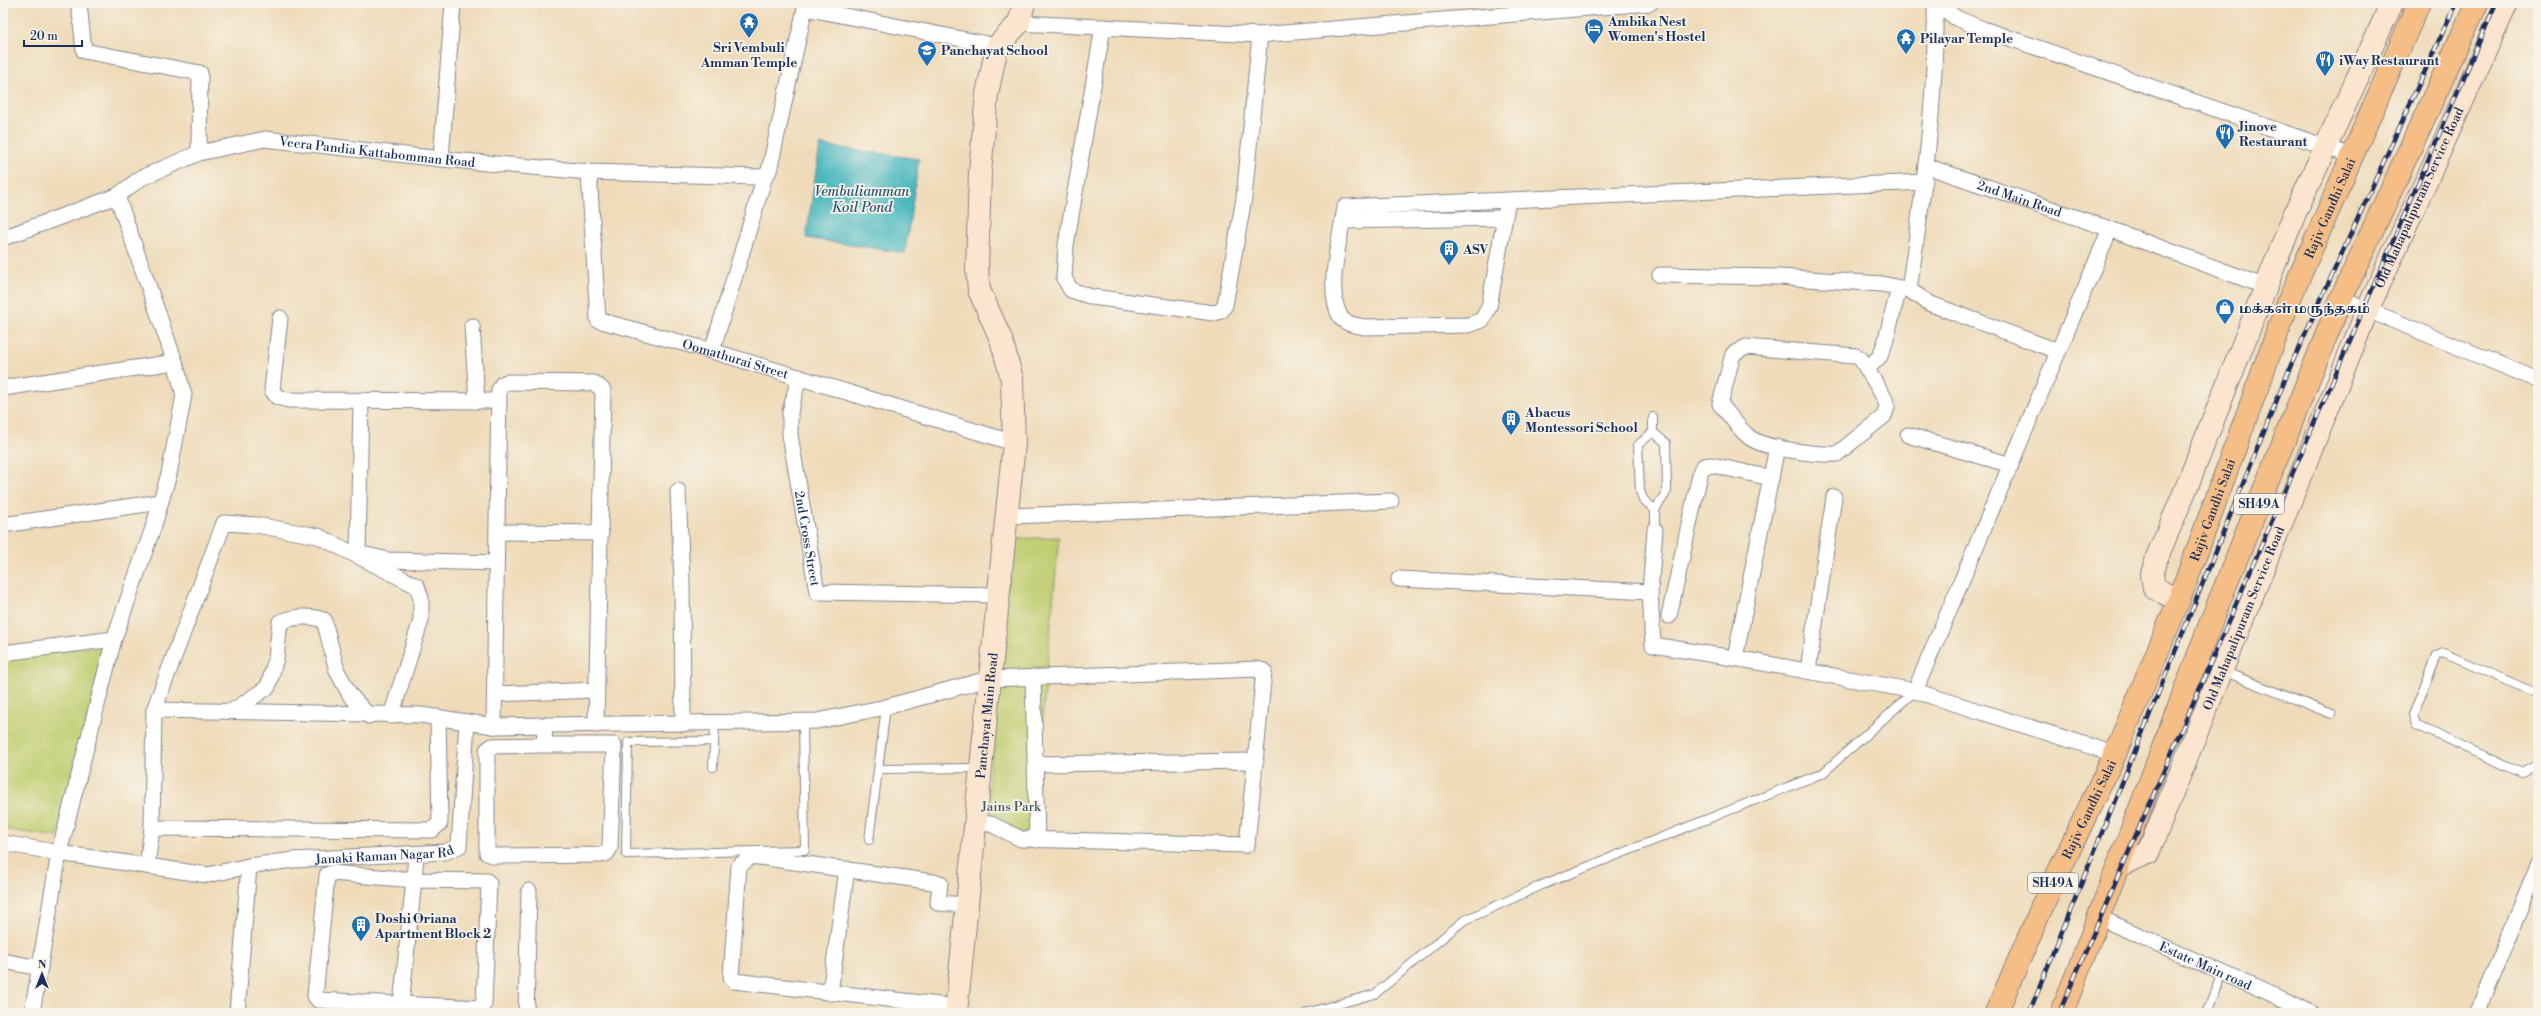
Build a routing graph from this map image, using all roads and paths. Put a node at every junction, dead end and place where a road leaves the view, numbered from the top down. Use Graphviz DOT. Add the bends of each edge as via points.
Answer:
graph roads {
  1 [pos="79,3"];
  2 [pos="453,3"];
  3 [pos="1650,3"];
  4 [pos="1936,3"];
  5 [pos="2392,3"];
  6 [pos="2419,3"];
  7 [pos="2477,3"];
  8 [pos="2507,3"];
  9 [pos="806,6"];
  10 [pos="1532,7"];
  11 [pos="1021,13"];
  12 [pos="1103,27"];
  13 [pos="1260,35"];
  14 [pos="997,46"];
  15 [pos="2325,147"];
  16 [pos="199,153"];
  17 [pos="2352,156"];
  18 [pos="441,159"];
  19 [pos="1926,166"];
  20 [pos="589,172"];
  21 [pos="767,173"];
  22 [pos="1925,182"];
  23 [pos="117,196"];
  24 [pos="1508,200"];
  25 [pos="1344,214"];
  26 [pos="1504,218"];
  27 [pos="2110,229"];
  28 [pos="3,238"];
  29 [pos="1660,275"];
  30 [pos="2267,287"];
  31 [pos="1904,289"];
  32 [pos="2341,299"];
  33 [pos="2367,311"];
  34 [pos="280,318"];
  35 [pos="472,326"];
  36 [pos="712,351"];
  37 [pos="2057,351"];
  38 [pos="175,362"];
  39 [pos="1867,369"];
  40 [pos="798,377"];
  41 [pos="2538,380"];
  42 [pos="3,388"];
  43 [pos="362,400"];
  44 [pos="477,401"];
  45 [pos="499,401"];
  46 [pos="1653,418"];
  47 [pos="1653,432"];
  48 [pos="1908,435"];
  49 [pos="1014,443"];
  50 [pos="1777,447"];
  51 [pos="2011,465"];
  52 [pos="1771,478"];
  53 [pos="678,491"];
  54 [pos="1834,497"];
  55 [pos="1391,501"];
  56 [pos="160,502"];
  57 [pos="1655,510"];
  58 [pos="1008,516"];
  59 [pos="3,525"];
  60 [pos="1655,530"];
  61 [pos="497,532"];
  62 [pos="601,533"];
  63 [pos="496,563"];
  64 [pos="1399,578"];
  65 [pos="1650,592"];
  66 [pos="998,595"];
  67 [pos="2179,600"];
  68 [pos="1669,616"];
  69 [pos="114,639"];
  70 [pos="3,654"];
  71 [pos="1735,658"];
  72 [pos="2196,660"];
  73 [pos="1808,670"];
  74 [pos="2222,670"];
  75 [pos="1033,677"];
  76 [pos="988,678"];
  77 [pos="596,690"];
  78 [pos="1915,691"];
  79 [pos="494,694"];
  80 [pos="2538,694"];
  81 [pos="886,707"];
  82 [pos="154,710"];
  83 [pos="234,710"];
  84 [pos="2332,714"];
  85 [pos="369,716"];
  86 [pos="391,716"];
  87 [pos="438,717"];
  88 [pos="803,721"];
  89 [pos="467,722"];
  90 [pos="715,723"];
  91 [pos="544,724"];
  92 [pos="683,724"];
  93 [pos="497,725"];
  94 [pos="596,725"];
  95 [pos="714,741"];
  96 [pos="545,745"];
  97 [pos="2115,754"];
  98 [pos="1256,760"];
  99 [pos="2538,762"];
  100 [pos="1035,764"];
  101 [pos="713,767"];
  102 [pos="979,768"];
  103 [pos="878,769"];
  104 [pos="974,823"];
  105 [pos="152,828"];
  106 [pos="869,840"];
  107 [pos="1037,840"];
  108 [pos="3,843"];
  109 [pos="59,853"];
  110 [pos="416,854"];
  111 [pos="2538,865"];
  112 [pos="147,866"];
  113 [pos="249,866"];
  114 [pos="2118,866"];
  115 [pos="847,869"];
  116 [pos="414,880"];
  117 [pos="2535,882"];
  118 [pos="529,891"];
  119 [pos="966,905"];
  120 [pos="2098,917"];
  121 [pos="3,961"];
  122 [pos="40,968"];
  123 [pos="2222,974"];
  124 [pos="830,993"];
  125 [pos="401,1005"];
  126 [pos="956,1010"];
  127 [pos="32,1013"];
  128 [pos="237,1013"];
  129 [pos="526,1013"];
  130 [pos="1306,1013"];
  131 [pos="1996,1013"];
  132 [pos="2062,1013"];
  133 [pos="2206,1013"];
  134 [pos="2312,1013"];
  135 [pos="2476,1013"];
  1 -- 16 [label="street" via="84,51 200,72"];
  2 -- 18 [label="street"];
  3 -- 10 [label="street"];
  4 -- 15 [label="street" via="1956,18 1983,29"];
  4 -- 19 [label="street" via="1936,39"];
  5 -- 15 [label="street"];
  6 -- 17 [label="main road, Rajiv Gandhi Salai / SH49A"];
  7 -- 32 [label="main road, SH49A"];
  8 -- 33 [label="street, Old Mahapalipuram Service Road"];
  9 -- 14 [label="street"];
  9 -- 21 [label="street"];
  10 -- 13 [label="street"];
  11 -- 12 [label="street"];
  11 -- 14 [label="street"];
  12 -- 13 [label="street"];
  12 -- 13 [label="street" via="1066,245 1064,278 1071,290 1092,297 1214,313 1221,311 1225,305 1244,198"];
  14 -- 49 [label="street, Panchayat Main Road" via="987,94 980,173 977,269 979,290 1001,339 1012,379"];
  15 -- 17 [label="street"];
  15 -- 30 [label="street" via="2295,213"];
  16 -- 18 [label="street, Veera Pandia Kattabomman Road" via="265,139"];
  16 -- 23 [label="street, Veera Pandia Kattabomman Road" via="141,178"];
  17 -- 67 [label="main road, Rajiv Gandhi Salai / SH49A" via="2290,298"];
  18 -- 20 [label="street, Veera Pandia Kattabomman Road"];
  19 -- 22 [label="street"];
  19 -- 27 [label="street, 2nd Main Road"];
  20 -- 21 [label="street, Veera Pandia Kattabomman Road" via="746,177"];
  20 -- 36 [label="street, Oomathurai Street" via="598,320"];
  21 -- 36 [label="street"];
  22 -- 24 [label="street"];
  22 -- 31 [label="street"];
  23 -- 28 [label="street, Veera Pandia Kattabomman Road"];
  23 -- 38 [label="street"];
  24 -- 25 [label="street"];
  24 -- 26 [label="street"];
  25 -- 26 [label="street"];
  25 -- 26 [label="street" via="1333,290 1340,317 1349,324 1364,327 1468,325 1482,320 1489,307"];
  27 -- 30 [label="street, 2nd Main Road"];
  27 -- 37 [label="street"];
  29 -- 31 [label="street" via="1779,277 1882,284"];
  30 -- 67 [label="street" via="2156,557 2152,574 2154,588"];
  31 -- 37 [label="street" via="1931,304"];
  31 -- 39 [label="street" via="1880,356"];
  32 -- 33 [label="street"];
  32 -- 72 [label="main road, SH49A"];
  33 -- 41 [label="street"];
  33 -- 74 [label="street, Old Mahapalipuram Service Road"];
  34 -- 43 [label="street" via="272,390 277,397 288,400"];
  35 -- 44 [label="street"];
  36 -- 40 [label="street, Oomathurai Street"];
  37 -- 51 [label="street"];
  38 -- 42 [label="street"];
  38 -- 56 [label="street" via="184,395"];
  39 -- 50 [label="street" via="1885,399 1887,406 1884,416 1837,454"];
  39 -- 50 [label="street" via="1856,356 1746,347 1733,354 1720,404 1748,437 1756,442"];
  40 -- 49 [label="street, Oomathurai Street"];
  40 -- 66 [label="street, 2nd Cross Street" via="790,412 790,436 817,592"];
  43 -- 44 [label="street"];
  43 -- 63 [label="street" via="358,553 388,560"];
  44 -- 45 [label="street"];
  45 -- 61 [label="street"];
  45 -- 62 [label="street" via="502,384 507,382 599,385 603,390"];
  46 -- 47 [label="lane"];
  47 -- 57 [label="lane" via="1666,443 1667,491"];
  47 -- 57 [label="lane" via="1638,445 1640,491 1643,499"];
  48 -- 51 [label="street"];
  49 -- 58 [label="street, Panchayat Main Road"];
  50 -- 52 [label="street"];
  51 -- 78 [label="street"];
  52 -- 68 [label="street" via="1712,465 1704,466 1701,470"];
  52 -- 71 [label="street"];
  53 -- 92 [label="street" via="682,580"];
  54 -- 73 [label="street"];
  55 -- 58 [label="street"];
  56 -- 59 [label="street"];
  56 -- 69 [label="street"];
  57 -- 60 [label="lane"];
  58 -- 66 [label="street, Panchayat Main Road"];
  60 -- 65 [label="street"];
  61 -- 62 [label="street"];
  61 -- 63 [label="street"];
  62 -- 77 [label="street"];
  63 -- 79 [label="street"];
  64 -- 65 [label="street"];
  65 -- 71 [label="street" via="1653,645"];
  66 -- 76 [label="street, Panchayat Main Road"];
  67 -- 97 [label="main road, Rajiv Gandhi Salai / SH49A"];
  69 -- 70 [label="street"];
  69 -- 109 [label="street"];
  71 -- 73 [label="street"];
  72 -- 74 [label="lane"];
  72 -- 114 [label="main road, SH49A"];
  73 -- 78 [label="street"];
  74 -- 84 [label="lane"];
  74 -- 114 [label="street, Old Mahapalipuram Service Road" via="2148,853"];
  75 -- 76 [label="street"];
  75 -- 98 [label="street" via="1258,669 1264,672 1264,683"];
  75 -- 100 [label="street"];
  76 -- 81 [label="street"];
  76 -- 102 [label="street, Panchayat Main Road"];
  77 -- 79 [label="street"];
  77 -- 94 [label="street"];
  78 -- 97 [label="street"];
  78 -- 130 [label="lane" via="1823,773 1542,885 1462,921 1375,994"];
  79 -- 93 [label="street"];
  80 -- 99 [label="lane" via="2444,654 2436,656 2413,714 2416,724 2522,773"];
  81 -- 88 [label="street" via="817,721"];
  81 -- 103 [label="lane"];
  82 -- 83 [label="street"];
  82 -- 86 [label="street" via="224,523 256,524 318,536 417,586 421,598 421,620"];
  82 -- 105 [label="street"];
  83 -- 85 [label="street"];
  83 -- 85 [label="street" via="268,687 276,658 280,622 293,617 313,616 324,620 337,671 350,695"];
  85 -- 86 [label="street"];
  86 -- 87 [label="street"];
  87 -- 89 [label="street"];
  87 -- 105 [label="street" via="440,823 432,830"];
  88 -- 90 [label="street"];
  88 -- 95 [label="lane" via="805,850 626,854 628,742"];
  89 -- 93 [label="street"];
  89 -- 110 [label="street, Janaki Raman Nagar Rd" via="459,846 445,852"];
  90 -- 92 [label="street"];
  90 -- 95 [label="lane"];
  91 -- 93 [label="street"];
  91 -- 94 [label="street"];
  91 -- 96 [label="street"];
  92 -- 94 [label="street"];
  95 -- 101 [label="lane"];
  96 -- 96 [label="street" via="614,745 610,848 607,853 501,856 487,853 487,750 492,746"];
  97 -- 131 [label="main road, Rajiv Gandhi Salai / SH49A" via="2040,909"];
  98 -- 100 [label="street"];
  98 -- 107 [label="street" via="1247,845"];
  100 -- 107 [label="street"];
  102 -- 103 [label="lane"];
  102 -- 104 [label="street, Panchayat Main Road"];
  103 -- 106 [label="lane"];
  104 -- 107 [label="street" via="992,824 1021,839"];
  104 -- 119 [label="street, Panchayat Main Road"];
  105 -- 112 [label="street"];
  108 -- 109 [label="street, Janaki Raman Nagar Rd"];
  109 -- 112 [label="street, Janaki Raman Nagar Rd"];
  109 -- 122 [label="street"];
  110 -- 113 [label="street, Janaki Raman Nagar Rd" via="293,860"];
  110 -- 116 [label="street"];
  111 -- 117 [label="street"];
  112 -- 113 [label="street, Janaki Raman Nagar Rd" via="208,875"];
  113 -- 128 [label="street"];
  114 -- 120 [label="main road, SH49A"];
  115 -- 119 [label="street" via="940,883 938,903"];
  115 -- 124 [label="street"];
  115 -- 124 [label="street" via="752,856 739,866 731,977 734,981"];
  116 -- 125 [label="street"];
  116 -- 125 [label="street" via="489,883 484,1004 480,1008"];
  116 -- 125 [label="street" via="332,873 327,875 326,883 315,996 318,1000"];
  117 -- 135 [label="street"];
  118 -- 129 [label="street"];
  119 -- 126 [label="street, Panchayat Main Road"];
  120 -- 123 [label="street, Estate Main road"];
  120 -- 132 [label="main road, SH49A"];
  121 -- 122 [label="street"];
  122 -- 127 [label="street"];
  123 -- 133 [label="lane"];
  123 -- 134 [label="street, Estate Main road"];
  124 -- 126 [label="street"];
}
